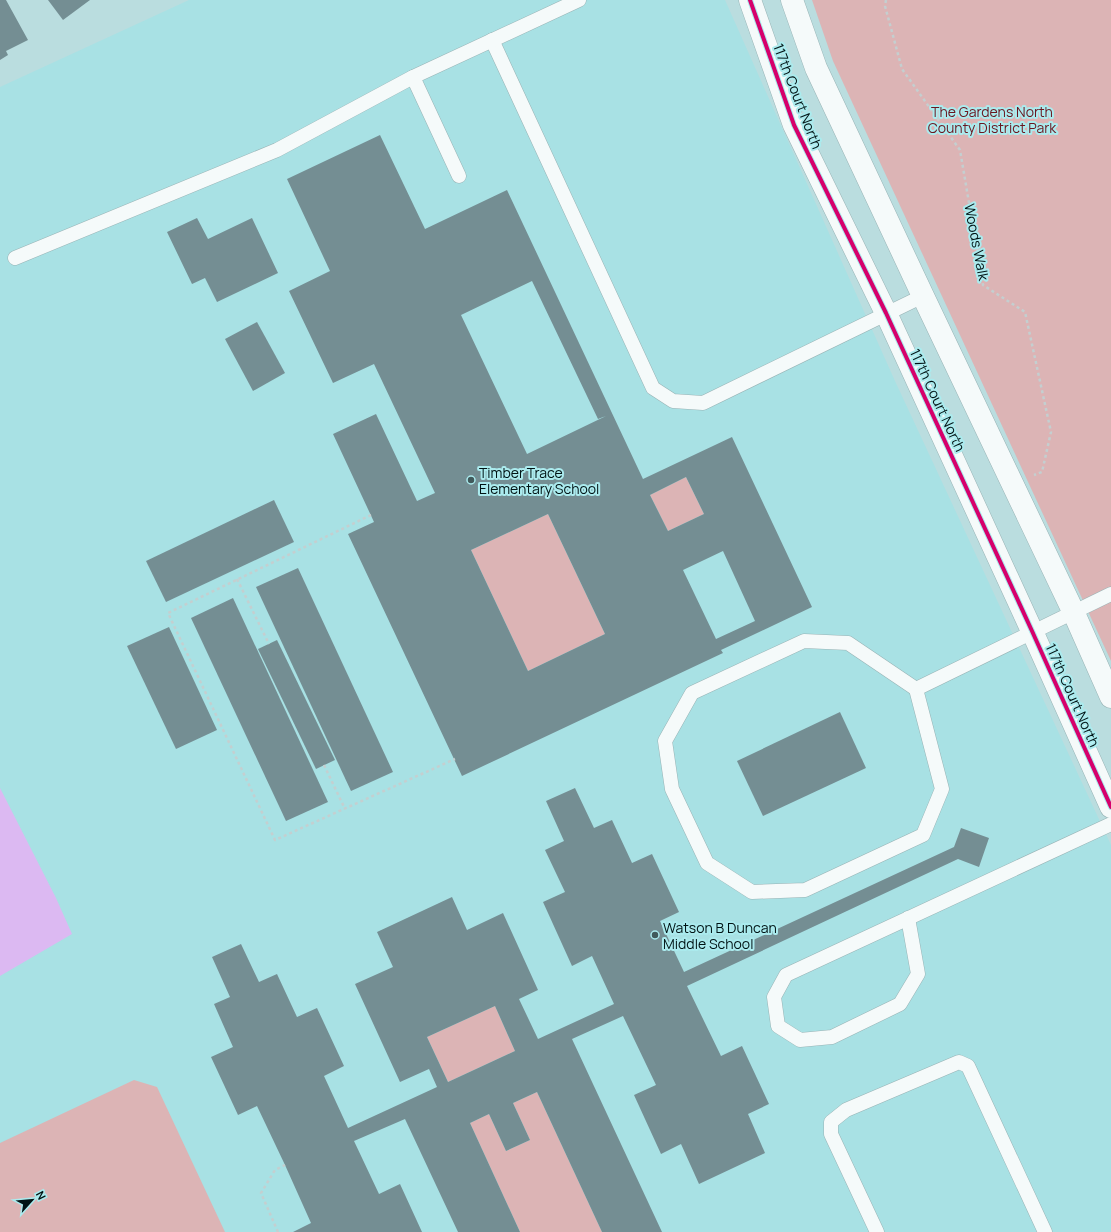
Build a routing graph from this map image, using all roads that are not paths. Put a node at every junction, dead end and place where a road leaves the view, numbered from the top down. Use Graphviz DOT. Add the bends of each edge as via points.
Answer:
graph roads {
  1 [pos="579,0"];
  2 [pos="750,0"];
  3 [pos="792,0"];
  4 [pos="492,40"];
  5 [pos="413,77"];
  6 [pos="459,176"];
  7 [pos="15,258"];
  8 [pos="922,296"];
  9 [pos="886,313"];
  10 [pos="1111,594"];
  11 [pos="1073,611"];
  12 [pos="1032,631"];
  13 [pos="916,689"];
  14 [pos="1111,696"];
  15 [pos="1111,807"];
  16 [pos="1111,824"];
  17 [pos="908,918"];
  18 [pos="878,1232"];
  19 [pos="1045,1232"];
  1 -- 4 [label="lane"];
  2 -- 9 [label="street, 117th Court North" via="794,126"];
  3 -- 8 [label="street, 117th Court North" via="816,68"];
  4 -- 5 [label="lane"];
  4 -- 9 [label="lane" via="653,388 673,401 703,403"];
  5 -- 6 [label="lane"];
  5 -- 7 [label="lane" via="277,150"];
  8 -- 9 [label="lane"];
  8 -- 11 [label="street, 117th Court North"];
  9 -- 12 [label="street, 117th Court North"];
  10 -- 11 [label="lane"];
  11 -- 12 [label="lane"];
  11 -- 14 [label="street, 117th Court North"];
  12 -- 13 [label="lane"];
  12 -- 15 [label="street, 117th Court North"];
  13 -- 13 [label="lane" via="848,643 804,641 692,692 665,741 672,789 707,863 752,892 805,890 923,835 942,789"];
  16 -- 17 [label="lane"];
  17 -- 17 [label="lane" via="786,974 774,997 778,1026 800,1040 832,1037 900,1004 918,974"];
  18 -- 19 [label="lane" via="831,1134 831,1122 846,1110 959,1062 968,1066"];
}
